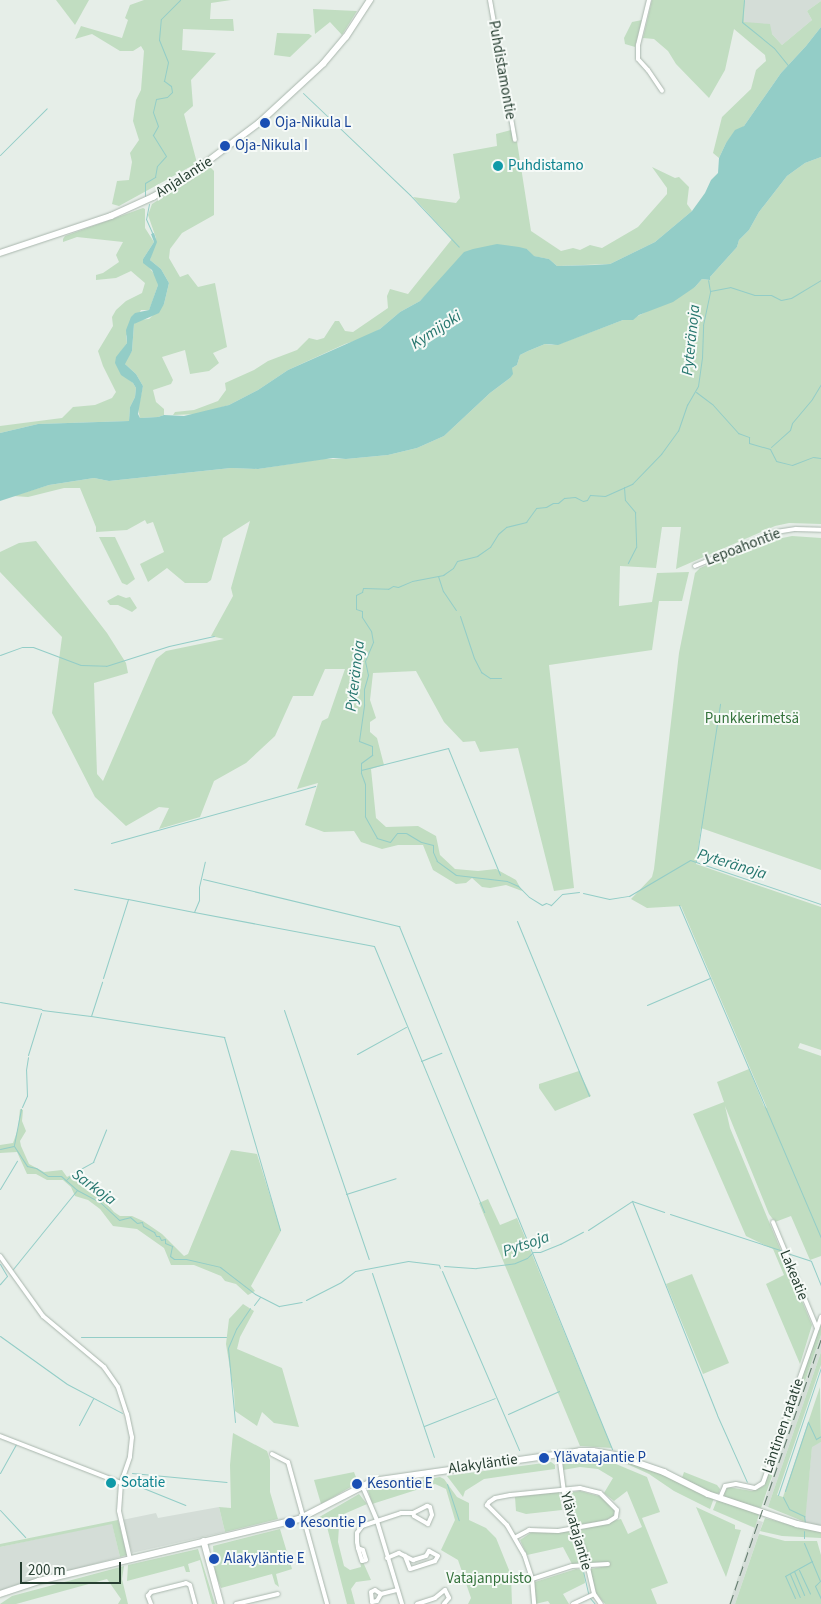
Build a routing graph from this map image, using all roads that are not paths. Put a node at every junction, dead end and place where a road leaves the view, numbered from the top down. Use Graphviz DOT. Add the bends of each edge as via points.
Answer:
graph roads {
  1 [pos="370,0"];
  2 [pos="490,0"];
  3 [pos="649,0"];
  4 [pos="662,91"];
  5 [pos="514,140"];
  6 [pos="0,254"];
  7 [pos="821,530"];
  8 [pos="695,566"];
  9 [pos="773,1222"];
  10 [pos="0,1256"];
  11 [pos="821,1317"];
  12 [pos="817,1328"];
  13 [pos="0,1436"];
  14 [pos="272,1454"];
  15 [pos="559,1454"];
  16 [pos="121,1483"];
  17 [pos="362,1485"];
  18 [pos="563,1490"];
  19 [pos="720,1498"];
  20 [pos="413,1513"];
  21 [pos="304,1517"];
  22 [pos="377,1521"];
  23 [pos="574,1528"];
  24 [pos="821,1529"];
  25 [pos="516,1537"];
  26 [pos="204,1541"];
  27 [pos="358,1548"];
  28 [pos="405,1556"];
  29 [pos="387,1558"];
  30 [pos="130,1559"];
  31 [pos="608,1564"];
  32 [pos="588,1566"];
  33 [pos="532,1579"];
  34 [pos="397,1590"];
  35 [pos="0,1594"];
  36 [pos="278,1594"];
  37 [pos="381,1594"];
  38 [pos="594,1594"];
  39 [pos="151,1604"];
  40 [pos="196,1604"];
  41 [pos="221,1604"];
  42 [pos="236,1604"];
  43 [pos="328,1604"];
  44 [pos="402,1604"];
  45 [pos="420,1604"];
  46 [pos="444,1604"];
  47 [pos="534,1604"];
  48 [pos="573,1604"];
  49 [pos="601,1604"];
  1 -- 6 [label="street, Anjalantie" via="346,38 323,64 259,123 187,177 111,216"];
  2 -- 5 [label="street, Puhdistamontie"];
  3 -- 4 [label="street" via="638,45 638,59"];
  7 -- 8 [label="street, Lepoahontie" via="776,532"];
  9 -- 12 [label="street, Lakeatie"];
  10 -- 16 [label="street" via="43,1316 96,1359 114,1381 132,1437 130,1458"];
  11 -- 12 [label="street, Läntinen ratatie"];
  12 -- 19 [label="street, Läntinen ratatie" via="763,1483 755,1488 736,1484 725,1486"];
  13 -- 16 [label="street"];
  14 -- 21 [label="street" via="288,1462"];
  15 -- 17 [label="street, Alakyläntie" via="416,1473"];
  15 -- 18 [label="street, Ylävatajantie"];
  15 -- 19 [label="street, Alakyläntie" via="593,1451 615,1455 664,1472"];
  16 -- 30 [label="street" via="120,1516"];
  17 -- 21 [label="street, Alakyläntie"];
  17 -- 22 [label="street"];
  18 -- 23 [label="street, Ylävatajantie"];
  18 -- 23 [label="street" via="580,1488 596,1492 606,1497 617,1510 612,1520"];
  18 -- 25 [label="street" via="495,1498 487,1505"];
  19 -- 24 [label="street, Alakyläntie"];
  20 -- 20 [label="street" via="427,1506 432,1515 428,1524"];
  20 -- 22 [label="street" via="401,1513"];
  21 -- 26 [label="street, Alakyläntie"];
  21 -- 43 [label="street"];
  22 -- 27 [label="street" via="359,1529"];
  22 -- 29 [label="street"];
  23 -- 25 [label="street" via="529,1530"];
  23 -- 32 [label="street, Ylävatajantie"];
  25 -- 33 [label="street"];
  26 -- 30 [label="street, Alakyläntie"];
  26 -- 41 [label="street"];
  28 -- 28 [label="street" via="413,1560 426,1556 429,1551 438,1556 435,1561 410,1569"];
  28 -- 29 [label="street" via="399,1553"];
  29 -- 34 [label="street"];
  30 -- 35 [label="street, Alakyläntie"];
  31 -- 32 [label="street"];
  32 -- 33 [label="street" via="572,1566"];
  32 -- 38 [label="street, Ylävatajantie"];
  33 -- 47 [label="street"];
  34 -- 37 [label="street"];
  34 -- 44 [label="street"];
  36 -- 42 [label="street"];
  38 -- 48 [label="street"];
  38 -- 49 [label="street, Ylävatajantie"];
  39 -- 40 [label="street" via="148,1596 151,1592 186,1583 190,1585"];
  45 -- 46 [label="street" via="446,1590 448,1598"];
}
